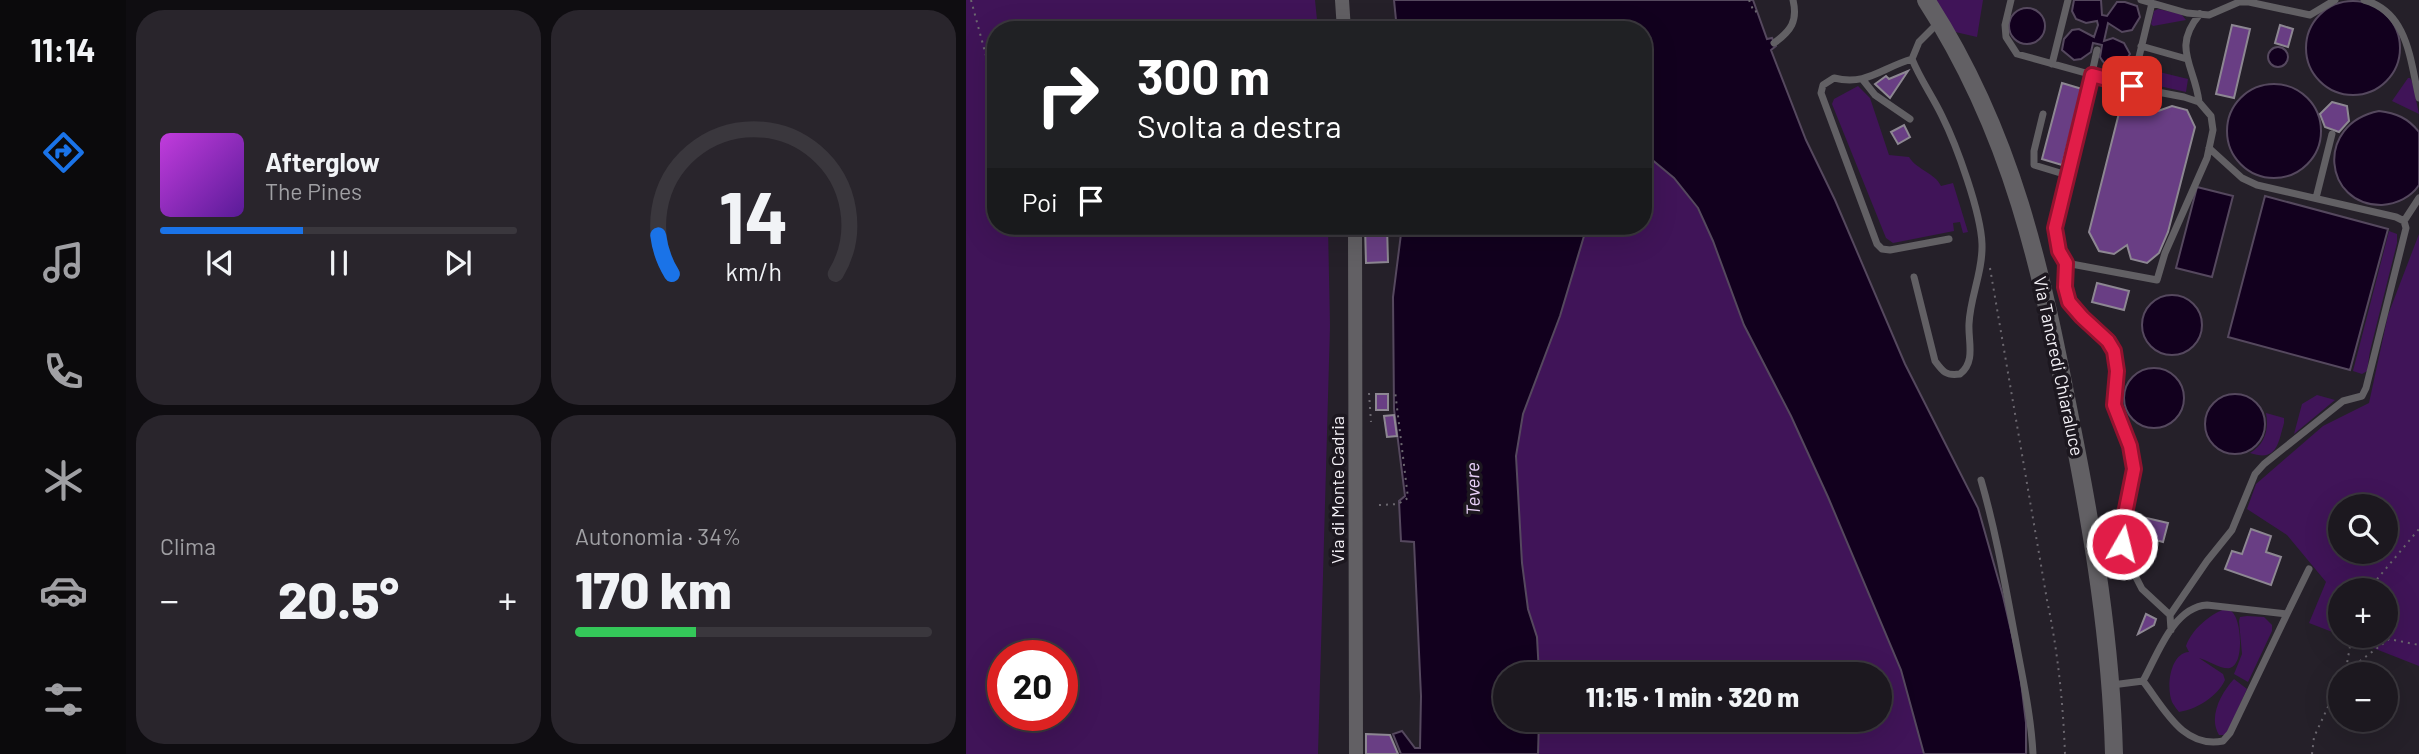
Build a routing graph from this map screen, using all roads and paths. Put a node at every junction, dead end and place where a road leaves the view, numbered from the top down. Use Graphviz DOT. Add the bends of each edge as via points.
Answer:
graph roads {
  1 [pos="971,0"];
  2 [pos="1342,0"];
  3 [pos="1749,0"];
  4 [pos="1793,0"];
  5 [pos="1926,0"];
  6 [pos="2011,0"];
  7 [pos="2068,0"];
  8 [pos="2141,0"];
  9 [pos="2335,0"];
  10 [pos="2364,0"];
  11 [pos="2152,3"];
  12 [pos="1757,11"];
  13 [pos="2200,14"];
  14 [pos="1343,21"];
  15 [pos="1940,21"];
  16 [pos="1774,43"];
  17 [pos="2141,46"];
  18 [pos="2097,50"];
  19 [pos="987,59"];
  20 [pos="1912,59"];
  21 [pos="2187,59"];
  22 [pos="2052,64"];
  23 [pos="2092,75"];
  24 [pos="1863,80"];
  25 [pos="2132,86"];
  26 [pos="2419,98"];
  27 [pos="2199,102"];
  28 [pos="2043,114"];
  29 [pos="1910,119"];
  30 [pos="2332,134"];
  31 [pos="2209,148"];
  32 [pos="2067,175"];
  33 [pos="2316,198"];
  34 [pos="2419,198"];
  35 [pos="2404,221"];
  36 [pos="1354,235"];
  37 [pos="1949,239"];
  38 [pos="1982,242"];
  39 [pos="2066,263"];
  40 [pos="1914,277"];
  41 [pos="1395,391"];
  42 [pos="1369,393"];
  43 [pos="1371,422"];
  44 [pos="1981,480"];
  45 [pos="1379,505"];
  46 [pos="2419,529"];
  47 [pos="2309,569"];
  48 [pos="2378,578"];
  49 [pos="2287,614"];
  50 [pos="2170,615"];
  51 [pos="2171,630"];
  52 [pos="2419,645"];
  53 [pos="2357,662"];
  54 [pos="2143,681"];
  55 [pos="2111,685"];
  56 [pos="2328,707"];
  57 [pos="1356,754"];
  58 [pos="2033,754"];
  59 [pos="2065,754"];
  60 [pos="2114,754"];
  61 [pos="2312,754"];
  1 -- 19 [label="path"];
  2 -- 14 [label="street"];
  3 -- 12 [label="path"];
  4 -- 16 [label="lane" via="1793,26"];
  5 -- 15 [label="street, Via Tancredi Chiaraluce"];
  6 -- 22 [label="lane" via="2005,25 2012,47 2017,54"];
  7 -- 22 [label="lane"];
  8 -- 11 [label="lane"];
  9 -- 13 [label="lane" via="2310,15 2249,2"];
  10 -- 26 [label="lane" via="2381,6 2403,31"];
  11 -- 13 [label="lane"];
  11 -- 17 [label="lane"];
  13 -- 21 [label="lane" via="2186,38"];
  15 -- 20 [label="lane" via="1919,42"];
  15 -- 55 [label="street, Via Tancredi Chiaraluce" via="1992,122 2032,240 2095,552"];
  17 -- 21 [label="lane"];
  17 -- 25 [label="lane"];
  18 -- 23 [label="lane"];
  20 -- 24 [label="lane"];
  20 -- 38 [label="lane" via="1955,145"];
  21 -- 27 [label="lane"];
  22 -- 23 [label="lane"];
  23 -- 25 [label="lane"];
  23 -- 32 [label="lane"];
  24 -- 29 [label="lane" via="1875,95"];
  24 -- 37 [label="lane" via="1834,78 1823,85 1821,93 1877,244 1890,250"];
  25 -- 27 [label="lane"];
  27 -- 31 [label="lane" via="2211,116"];
  28 -- 32 [label="lane" via="2033,162 2036,167"];
  30 -- 33 [label="lane"];
  31 -- 33 [label="lane" via="2242,178"];
  31 -- 39 [label="lane" via="2157,280"];
  32 -- 39 [label="lane" via="2055,228"];
  33 -- 35 [label="lane"];
  34 -- 35 [label="lane"];
  35 -- 50 [label="lane" via="2406,228 2362,396 2343,401 2255,474 2232,530"];
  36 -- 57 [label="street, Via di Monte Cadria"];
  38 -- 40 [label="lane" via="1969,324 1969,361 1960,374 1950,376 1935,361"];
  38 -- 59 [label="path" via="1989,260 2056,643"];
  39 -- 50 [label="lane" via="2069,302 2108,341 2116,358 2114,405 2134,469 2122,529 2124,554 2142,589"];
  41 -- 45 [label="path" via="1408,498"];
  42 -- 43 [label="path"];
  44 -- 58 [label="lane" via="2001,559"];
  46 -- 48 [label="path"];
  47 -- 49 [label="lane"];
  49 -- 51 [label="lane" via="2203,605 2191,609"];
  49 -- 54 [label="lane" via="2223,741 2189,736"];
  50 -- 51 [label="lane"];
  51 -- 54 [label="lane"];
  52 -- 53 [label="path" via="2389,639"];
  54 -- 55 [label="lane"];
  55 -- 60 [label="street, Via Tancredi Chiaraluce"];
  56 -- 61 [label="path" via="2314,737"];
}
